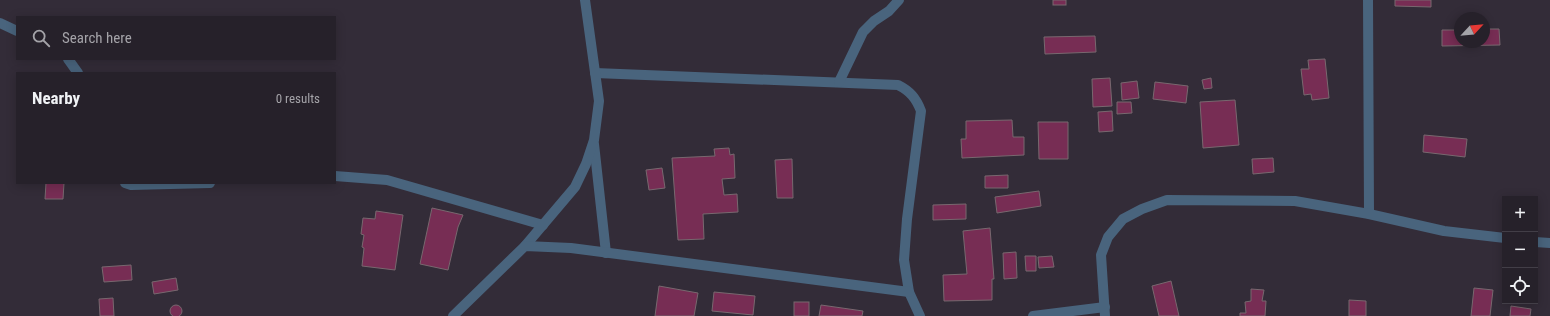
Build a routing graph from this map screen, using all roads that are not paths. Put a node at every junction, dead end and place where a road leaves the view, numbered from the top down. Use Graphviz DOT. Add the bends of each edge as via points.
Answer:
graph roads {
  1 [pos="585,0"];
  2 [pos="899,0"];
  3 [pos="1368,0"];
  4 [pos="0,23"];
  5 [pos="16,31"];
  6 [pos="69,60"];
  7 [pos="77,72"];
  8 [pos="595,73"];
  9 [pos="839,82"];
  10 [pos="594,140"];
  11 [pos="336,176"];
  12 [pos="128,184"];
  13 [pos="170,184"];
  14 [pos="1369,214"];
  15 [pos="543,225"];
  16 [pos="1502,238"];
  17 [pos="1538,242"];
  18 [pos="1550,244"];
  19 [pos="525,246"];
  20 [pos="606,253"];
  21 [pos="909,292"];
  22 [pos="1105,312"];
  23 [pos="453,316"];
  24 [pos="920,316"];
  25 [pos="1033,316"];
  1 -- 8 [label="street"];
  2 -- 9 [label="street" via="863,32"];
  3 -- 14 [label="street"];
  4 -- 5 [label="street"];
  6 -- 7 [label="street"];
  8 -- 9 [label="street"];
  8 -- 10 [label="street" via="599,101"];
  9 -- 21 [label="street" via="898,85 913,95 921,111 904,260"];
  10 -- 15 [label="street" via="575,187"];
  10 -- 20 [label="street"];
  11 -- 15 [label="street" via="387,180"];
  12 -- 13 [label="street"];
  14 -- 16 [label="street" via="1444,231"];
  14 -- 22 [label="street" via="1295,201 1167,200 1142,209 1122,219 1108,237 1101,255"];
  15 -- 19 [label="street"];
  17 -- 18 [label="street"];
  19 -- 20 [label="street"];
  19 -- 23 [label="street"];
  20 -- 21 [label="street"];
  21 -- 24 [label="street"];
  22 -- 25 [label="street"];
}
